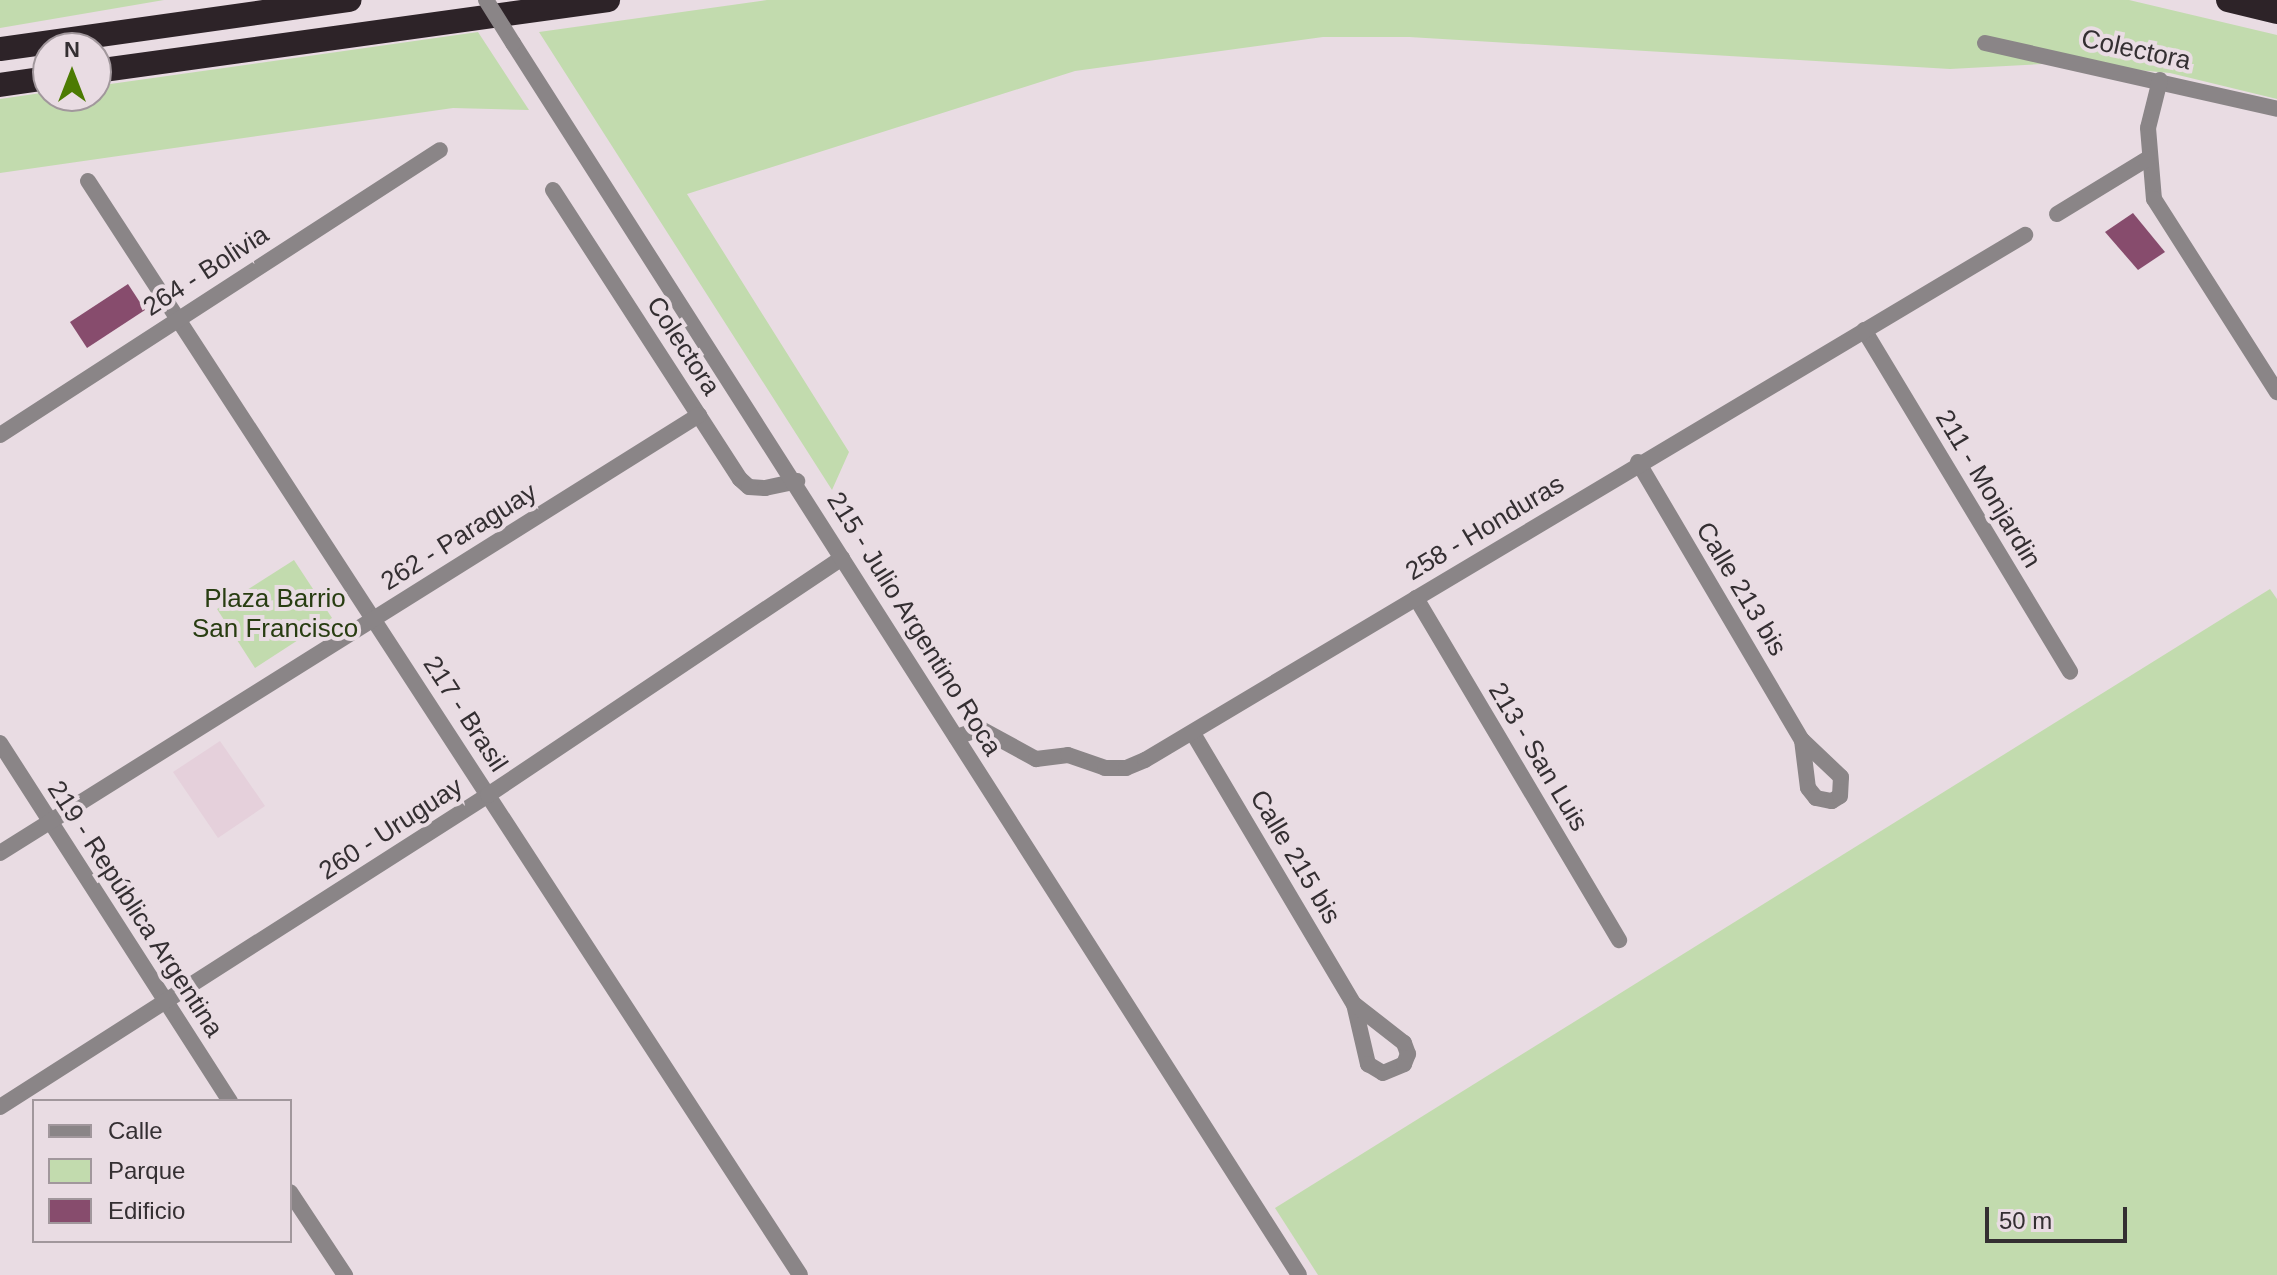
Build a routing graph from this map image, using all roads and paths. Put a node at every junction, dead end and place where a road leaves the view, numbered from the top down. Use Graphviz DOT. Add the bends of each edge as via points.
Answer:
graph roads {
  1 [pos="350,0"];
  2 [pos="486,0"];
  3 [pos="608,0"];
  4 [pos="2228,0"];
  5 [pos="2277,12"];
  6 [pos="1985,43"];
  7 [pos="0,49"];
  8 [pos="112,69"];
  9 [pos="32,80"];
  10 [pos="2160,80"];
  11 [pos="0,85"];
  12 [pos="2277,109"];
  13 [pos="440,150"];
  14 [pos="2147,159"];
  15 [pos="88,181"];
  16 [pos="553,190"];
  17 [pos="2057,214"];
  18 [pos="2025,235"];
  19 [pos="175,318"];
  20 [pos="1864,330"];
  21 [pos="2277,392"];
  22 [pos="699,415"];
  23 [pos="0,435"];
  24 [pos="1638,462"];
  25 [pos="797,481"];
  26 [pos="842,558"];
  27 [pos="1416,598"];
  28 [pos="374,618"];
  29 [pos="2070,672"];
  30 [pos="1194,735"];
  31 [pos="956,737"];
  32 [pos="1802,740"];
  33 [pos="0,743"];
  34 [pos="488,795"];
  35 [pos="51,821"];
  36 [pos="0,853"];
  37 [pos="1619,940"];
  38 [pos="165,1002"];
  39 [pos="1354,1004"];
  40 [pos="229,1099"];
  41 [pos="0,1107"];
  42 [pos="292,1195"];
  43 [pos="345,1275"];
  44 [pos="800,1275"];
  45 [pos="1299,1275"];
  1 -- 7 [label="highway"];
  2 -- 25 [label="street, 215 - Julio Argentino Roca, bridge"];
  3 -- 8 [label="highway"];
  4 -- 5 [label="highway"];
  6 -- 10 [label="street, Colectora"];
  9 -- 11 [label="highway"];
  10 -- 12 [label="street, Colectora"];
  10 -- 14 [label="street" via="2148,128"];
  13 -- 19 [label="street, 264 - Bolivia"];
  14 -- 17 [label="street"];
  14 -- 21 [label="street" via="2154,199 2165,221"];
  15 -- 19 [label="street, 217 - Brasil"];
  16 -- 22 [label="street, Colectora"];
  18 -- 20 [label="street, 258 - Honduras"];
  19 -- 23 [label="street, 264 - Bolivia"];
  19 -- 28 [label="street, 217 - Brasil"];
  20 -- 24 [label="street, 258 - Honduras"];
  20 -- 29 [label="street, 211 - Monjardin"];
  22 -- 25 [label="street, Colectora" via="749,487"];
  22 -- 28 [label="street, 262 - Paraguay"];
  24 -- 27 [label="street, 258 - Honduras"];
  24 -- 32 [label="street, Calle 213 bis"];
  25 -- 26 [label="street, 215 - Julio Argentino Roca"];
  26 -- 31 [label="street, 215 - Julio Argentino Roca"];
  26 -- 34 [label="street, 260 - Uruguay"];
  27 -- 30 [label="street, 258 - Honduras"];
  27 -- 37 [label="street, 213 - San Luis"];
  28 -- 34 [label="street, 217 - Brasil"];
  28 -- 35 [label="street, 262 - Paraguay"];
  30 -- 31 [label="street, 258 - Honduras" via="1126,768 1105,768 1068,755 1036,759 981,729"];
  30 -- 39 [label="street, Calle 215 bis"];
  31 -- 45 [label="street, 215 - Julio Argentino Roca"];
  33 -- 35 [label="street, 219 - República Argentina"];
  34 -- 38 [label="street, 260 - Uruguay"];
  34 -- 44 [label="street, 217 - Brasil"];
  35 -- 36 [label="street, 262 - Paraguay"];
  35 -- 38 [label="street, 219 - República Argentina"];
  38 -- 40 [label="street, 219 - República Argentina"];
  38 -- 41 [label="street, 260 - Uruguay"];
  42 -- 43 [label="street"];
}
